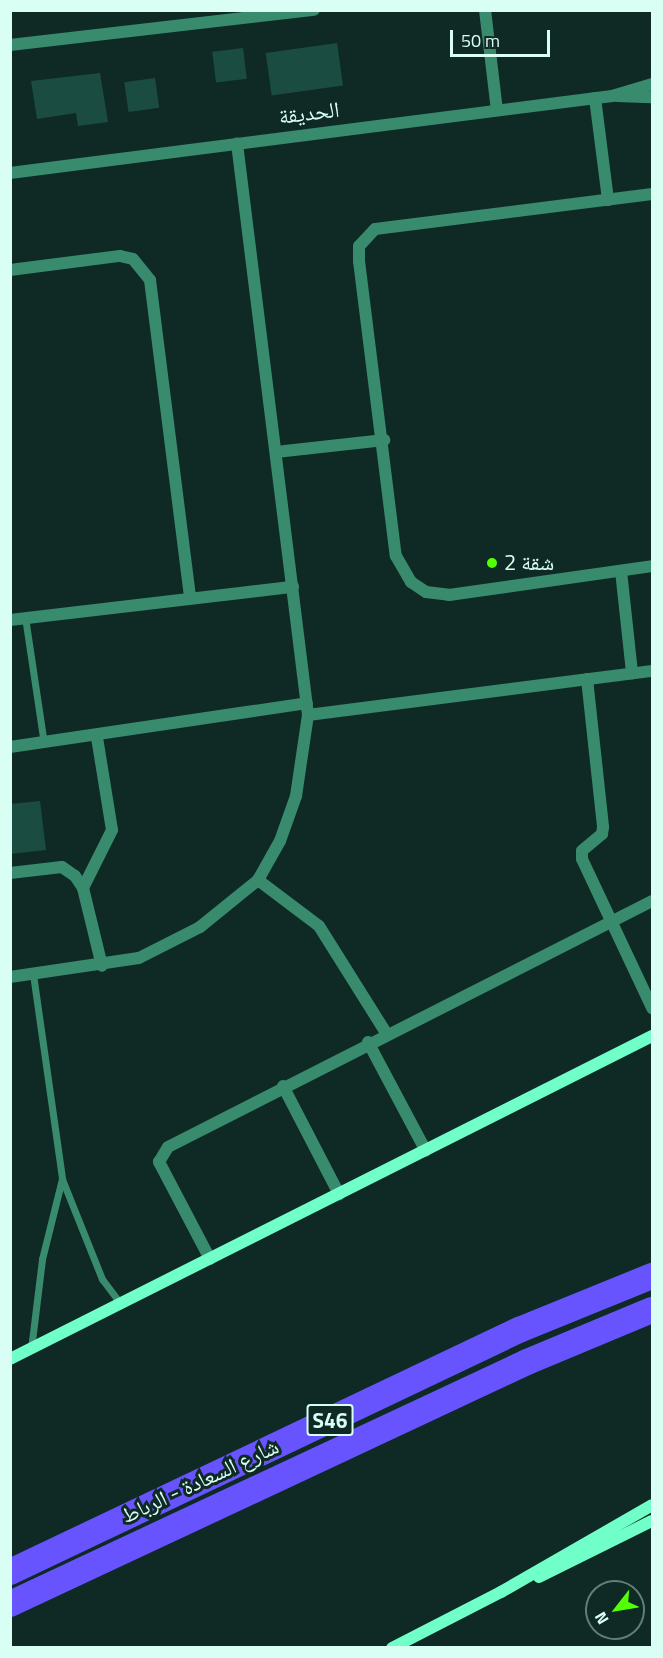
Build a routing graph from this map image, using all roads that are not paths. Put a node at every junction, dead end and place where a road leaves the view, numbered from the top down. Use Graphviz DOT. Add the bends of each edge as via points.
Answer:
graph roads {
  1 [pos="314,10"];
  2 [pos="485,10"];
  3 [pos="10,45"];
  4 [pos="652,84"];
  5 [pos="612,96"];
  6 [pos="652,97"];
  7 [pos="595,98"];
  8 [pos="497,110"];
  9 [pos="237,143"];
  10 [pos="10,174"];
  11 [pos="652,194"];
  12 [pos="608,200"];
  13 [pos="10,270"];
  14 [pos="384,440"];
  15 [pos="276,452"];
  16 [pos="652,566"];
  17 [pos="621,571"];
  18 [pos="293,587"];
  19 [pos="190,597"];
  20 [pos="25,617"];
  21 [pos="10,620"];
  22 [pos="652,671"];
  23 [pos="632,674"];
  24 [pos="587,679"];
  25 [pos="308,709"];
  26 [pos="97,737"];
  27 [pos="44,744"];
  28 [pos="10,747"];
  29 [pos="10,873"];
  30 [pos="258,880"];
  31 [pos="83,888"];
  32 [pos="652,901"];
  33 [pos="609,922"];
  34 [pos="102,966"];
  35 [pos="33,974"];
  36 [pos="10,977"];
  37 [pos="652,1008"];
  38 [pos="386,1033"];
  39 [pos="652,1036"];
  40 [pos="368,1042"];
  41 [pos="283,1086"];
  42 [pos="426,1150"];
  43 [pos="62,1179"];
  44 [pos="339,1194"];
  45 [pos="210,1259"];
  46 [pos="652,1276"];
  47 [pos="121,1304"];
  48 [pos="652,1310"];
  49 [pos="31,1349"];
  50 [pos="10,1359"];
  51 [pos="652,1505"];
  52 [pos="652,1521"];
  53 [pos="10,1572"];
  54 [pos="501,1592"];
  55 [pos="10,1604"];
  56 [pos="392,1647"];
  1 -- 3 [label="street"];
  2 -- 8 [label="street"];
  4 -- 5 [label="street, الحديقة"];
  5 -- 6 [label="street, الحديقة"];
  5 -- 7 [label="street, الحديقة"];
  7 -- 8 [label="street, الحديقة"];
  7 -- 12 [label="street"];
  8 -- 9 [label="street, الحديقة"];
  9 -- 10 [label="street, الحديقة"];
  9 -- 15 [label="street"];
  11 -- 12 [label="street"];
  12 -- 14 [label="street" via="390,226 375,229 365,238 359,261"];
  13 -- 19 [label="street" via="120,256 133,259 150,280"];
  14 -- 15 [label="street"];
  14 -- 17 [label="street" via="396,556 411,582 426,592 449,595"];
  15 -- 18 [label="street"];
  16 -- 17 [label="street"];
  17 -- 23 [label="street"];
  18 -- 19 [label="street"];
  18 -- 25 [label="street"];
  19 -- 20 [label="street"];
  20 -- 21 [label="street"];
  20 -- 27 [label="lane"];
  22 -- 23 [label="street"];
  23 -- 24 [label="street"];
  24 -- 25 [label="street"];
  24 -- 33 [label="street" via="603,827 596,841 582,851 582,859"];
  25 -- 26 [label="street"];
  25 -- 30 [label="street" via="296,796 280,841"];
  26 -- 27 [label="street"];
  26 -- 31 [label="street" via="112,830"];
  27 -- 28 [label="street"];
  29 -- 31 [label="street" via="62,867"];
  30 -- 34 [label="street" via="177,941 139,958"];
  30 -- 38 [label="street" via="319,926"];
  31 -- 34 [label="street"];
  32 -- 33 [label="street"];
  33 -- 37 [label="street"];
  33 -- 38 [label="street"];
  34 -- 35 [label="street"];
  35 -- 36 [label="street"];
  35 -- 43 [label="lane"];
  38 -- 40 [label="street"];
  39 -- 42 [label="street"];
  40 -- 41 [label="street"];
  40 -- 42 [label="street"];
  41 -- 44 [label="street"];
  41 -- 45 [label="street" via="162,1153 159,1162"];
  42 -- 44 [label="street"];
  43 -- 47 [label="lane" via="102,1279"];
  43 -- 49 [label="lane" via="42,1259"];
  44 -- 45 [label="street"];
  45 -- 47 [label="street"];
  46 -- 53 [label="highway, شارع السعادة - الرباط / S46" via="519,1330"];
  47 -- 49 [label="street"];
  48 -- 55 [label="highway, شارع السعادة - الرباط / S46" via="526,1362"];
  49 -- 50 [label="street"];
  51 -- 54 [label="street"];
  52 -- 54 [label="street"];
  54 -- 56 [label="street"];
}
